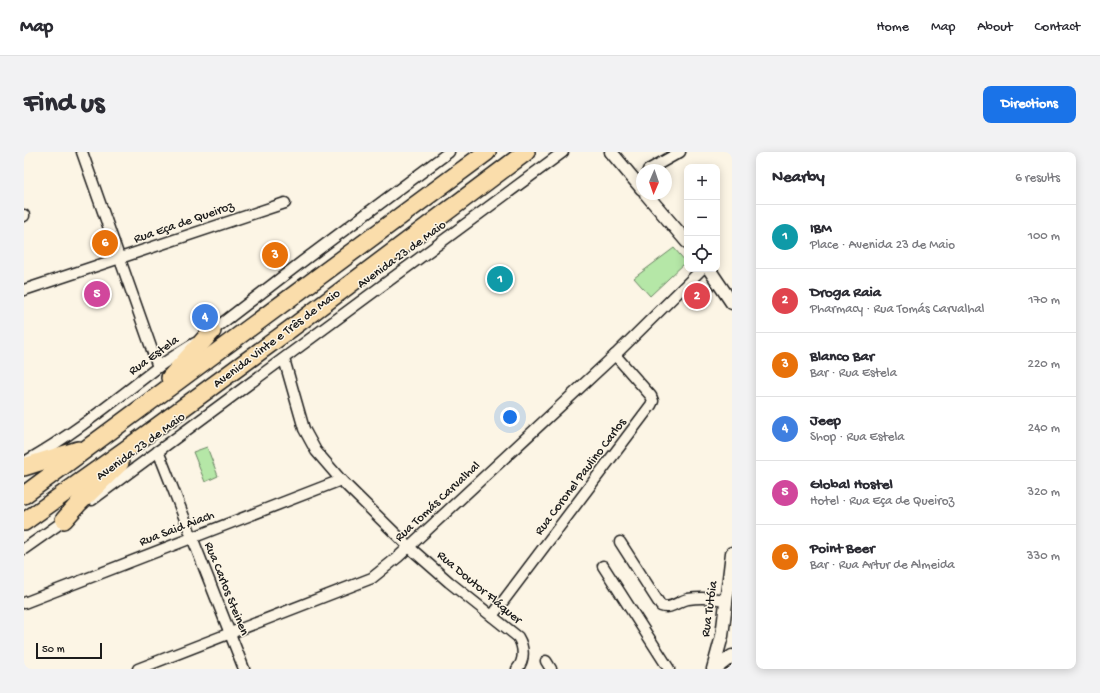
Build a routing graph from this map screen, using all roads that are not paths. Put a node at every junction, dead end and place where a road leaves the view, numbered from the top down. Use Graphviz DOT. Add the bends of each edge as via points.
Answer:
graph roads {
  1 [pos="82,152"];
  2 [pos="449,152"];
  3 [pos="487,152"];
  4 [pos="526,152"];
  5 [pos="564,152"];
  6 [pos="611,152"];
  7 [pos="680,152"];
  8 [pos="659,164"];
  9 [pos="636,174"];
  10 [pos="651,200"];
  11 [pos="285,203"];
  12 [pos="684,238"];
  13 [pos="119,258"];
  14 [pos="699,272"];
  15 [pos="711,272"];
  16 [pos="24,290"];
  17 [pos="731,300"];
  18 [pos="212,331"];
  19 [pos="615,354"];
  20 [pos="284,359"];
  21 [pos="158,367"];
  22 [pos="160,394"];
  23 [pos="92,446"];
  24 [pos="128,448"];
  25 [pos="158,451"];
  26 [pos="24,462"];
  27 [pos="24,467"];
  28 [pos="340,480"];
  29 [pos="24,495"];
  30 [pos="64,520"];
  31 [pos="24,522"];
  32 [pos="191,537"];
  33 [pos="620,542"];
  34 [pos="409,546"];
  35 [pos="24,549"];
  36 [pos="732,552"];
  37 [pos="603,566"];
  38 [pos="726,600"];
  39 [pos="24,603"];
  40 [pos="492,616"];
  41 [pos="229,633"];
  42 [pos="732,656"];
  43 [pos="138,669"];
  44 [pos="244,669"];
  45 [pos="517,669"];
  46 [pos="669,669"];
  47 [pos="714,669"];
  1 -- 13 [label="street"];
  2 -- 18 [label="street, Rua Estela"];
  3 -- 22 [label="highway, Avenida Vinte e Três de Maio"];
  4 -- 24 [label="highway, Avenida Vinte e Três de Maio"];
  5 -- 20 [label="street, Avenida 23 de Maio"];
  6 -- 9 [label="street"];
  7 -- 8 [label="street"];
  10 -- 12 [label="street"];
  11 -- 13 [label="street, Rua Eça de Queiroz"];
  13 -- 16 [label="street, Rua Eça de Queiroz"];
  13 -- 21 [label="street"];
  14 -- 19 [label="street, Rua Tomás Carvalhal"];
  15 -- 17 [label="street"];
  18 -- 21 [label="street, Rua Estela"];
  18 -- 22 [label="highway" via="178,368"];
  19 -- 34 [label="street, Rua Tomás Carvalhal"];
  19 -- 40 [label="street, Rua Coronel Paulino Carlos" via="653,401"];
  20 -- 25 [label="street, Avenida 23 de Maio"];
  20 -- 28 [label="street, Rua Doutor Fláquer" via="306,434 316,451"];
  21 -- 26 [label="street, Rua Estela" via="52,446"];
  22 -- 23 [label="highway, Avenida Vinte e Três de Maio"];
  23 -- 27 [label="highway"];
  23 -- 29 [label="highway, Avenida Vinte e Três de Maio"];
  24 -- 30 [label="highway" via="118,466"];
  24 -- 31 [label="highway, Avenida Vinte e Três de Maio"];
  25 -- 30 [label="street, Avenida 23 de Maio"];
  25 -- 32 [label="street, Rua Carlos Steinen"];
  28 -- 32 [label="street, Rua Said Aiach"];
  28 -- 34 [label="street, Rua Doutor Fláquer"];
  30 -- 35 [label="street, Avenida 23 de Maio"];
  32 -- 39 [label="street, Rua Said Aiach"];
  32 -- 41 [label="street, Rua Carlos Steinen"];
  33 -- 38 [label="street" via="661,606 669,607 686,599"];
  34 -- 40 [label="street, Rua Doutor Fláquer"];
  34 -- 41 [label="street, Rua Tomás Carvalhal" via="372,578"];
  36 -- 38 [label="street, Rua Tutóia"];
  37 -- 46 [label="street"];
  38 -- 47 [label="street, Rua Tutóia" via="722,636"];
  40 -- 45 [label="street, Rua Doutor Fláquer" via="518,637 523,656"];
  41 -- 43 [label="street, Rua Tomás Carvalhal"];
  41 -- 44 [label="street, Rua Carlos Steinen"];
  42 -- 47 [label="street"];
}
